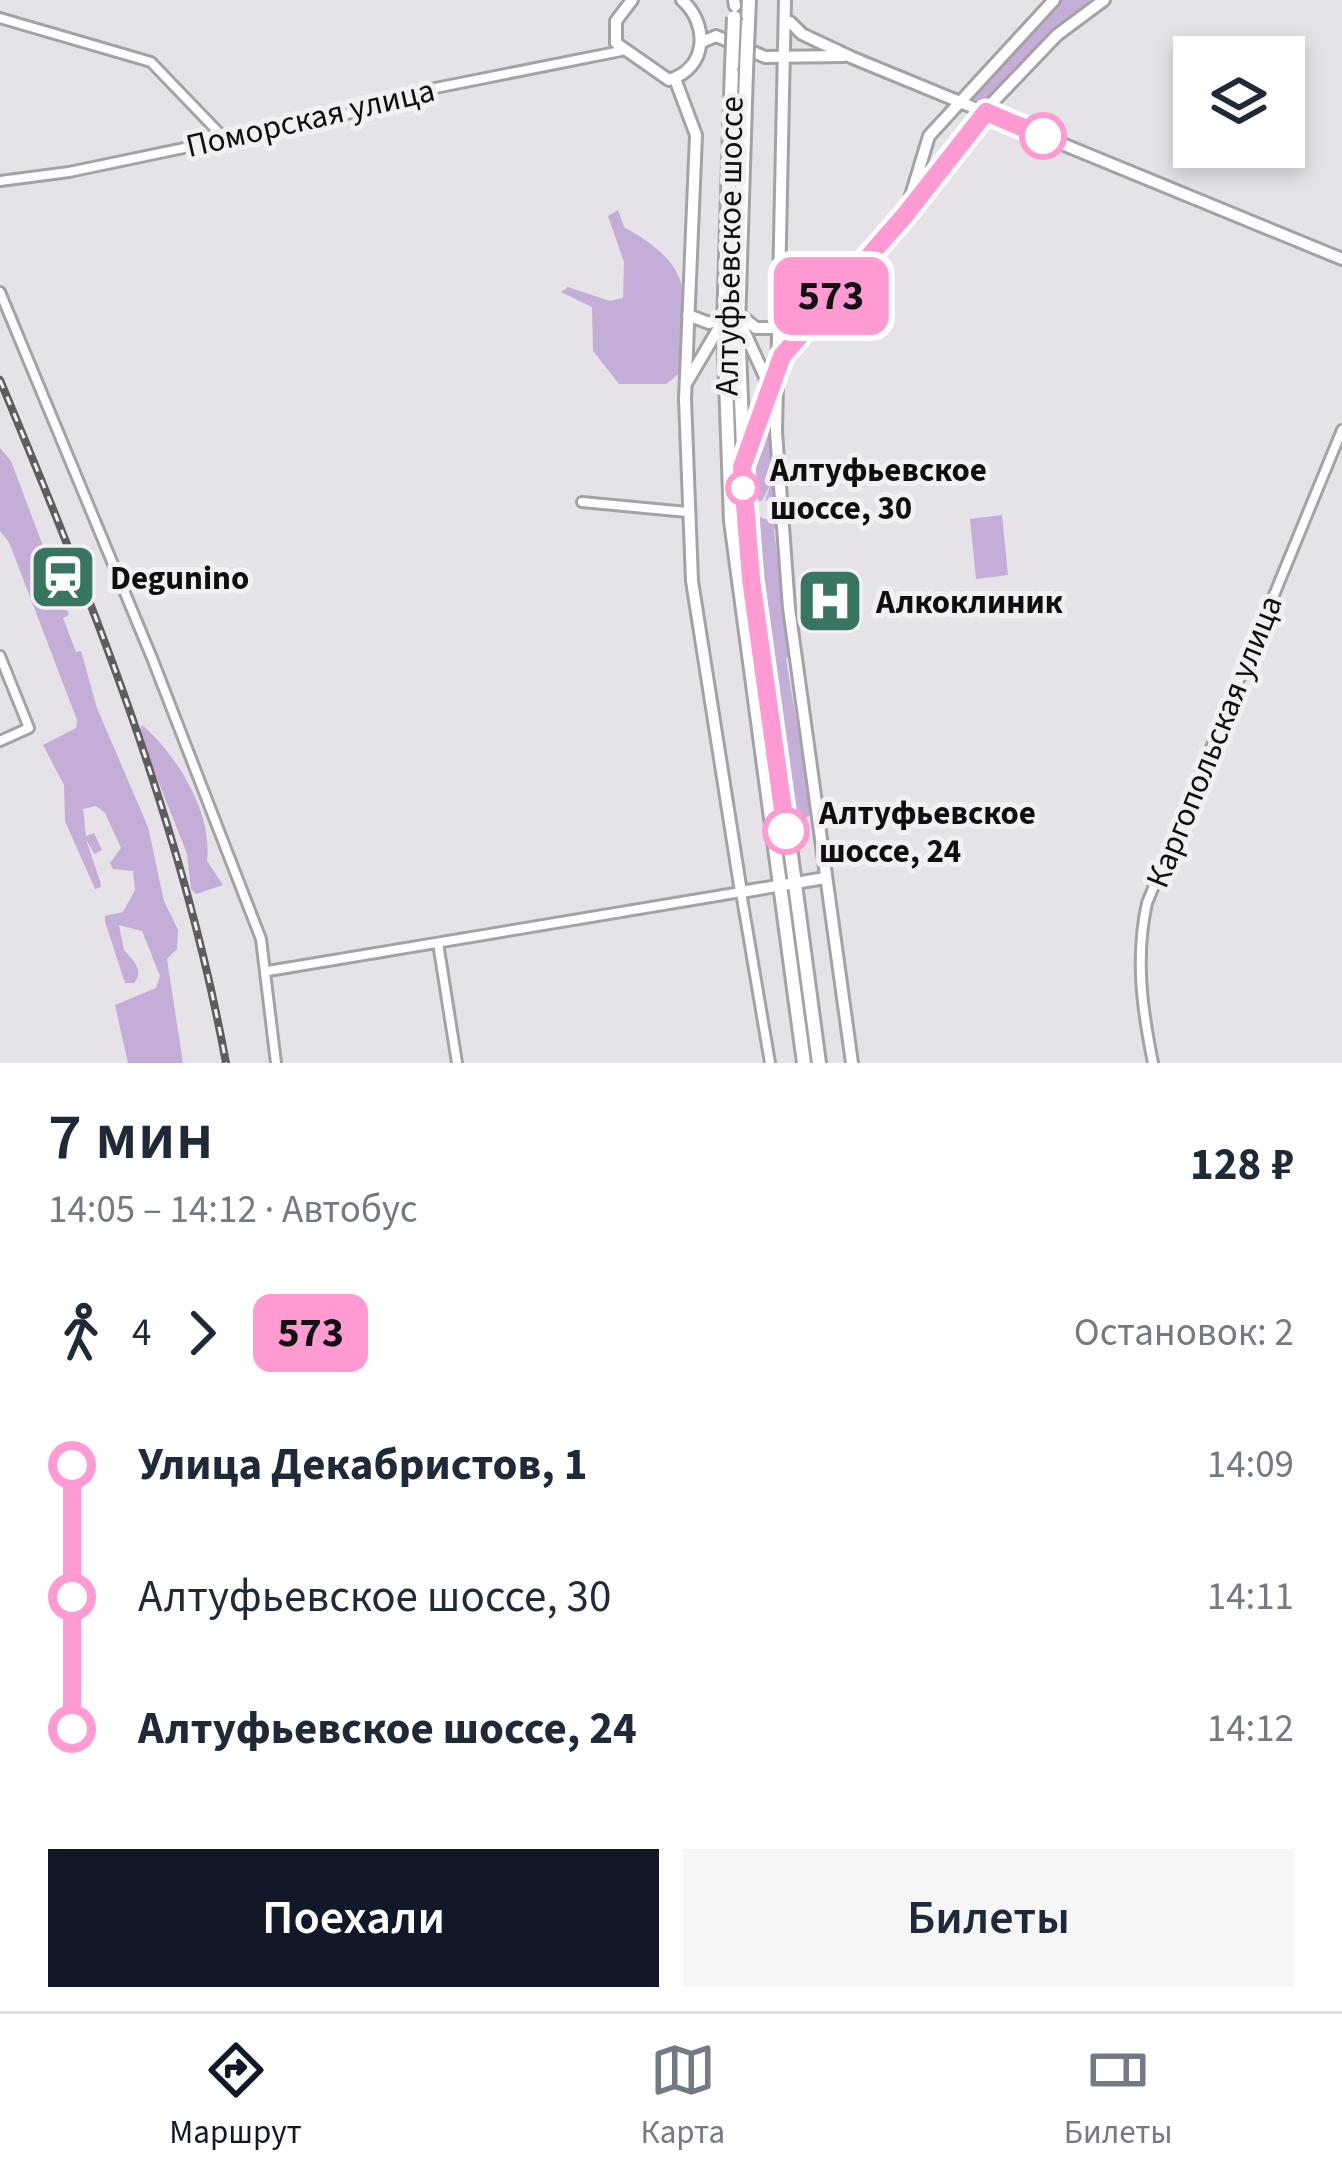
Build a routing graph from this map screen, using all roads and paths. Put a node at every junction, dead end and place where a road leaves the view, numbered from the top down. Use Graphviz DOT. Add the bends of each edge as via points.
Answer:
graph roads {
  1 [pos="632,0"];
  2 [pos="682,0"];
  3 [pos="1054,0"];
  4 [pos="1104,0"];
  5 [pos="786,6"];
  6 [pos="742,7"];
  7 [pos="0,18"];
  8 [pos="788,37"];
  9 [pos="702,42"];
  10 [pos="621,51"];
  11 [pos="765,57"];
  12 [pos="787,58"];
  13 [pos="853,58"];
  14 [pos="675,79"];
  15 [pos="960,99"];
  16 [pos="986,112"];
  17 [pos="225,139"];
  18 [pos="925,143"];
  19 [pos="950,161"];
  20 [pos="0,182"];
  21 [pos="905,215"];
  22 [pos="1342,259"];
  23 [pos="0,292"];
  24 [pos="734,313"];
  25 [pos="688,315"];
  26 [pos="807,324"];
  27 [pos="776,326"];
  28 [pos="776,371"];
  29 [pos="686,386"];
  30 [pos="773,395"];
  31 [pos="1342,430"];
  32 [pos="742,467"];
  33 [pos="582,502"];
  34 [pos="687,512"];
  35 [pos="0,656"];
  36 [pos="0,741"];
  37 [pos="825,878"];
  38 [pos="786,883"];
  39 [pos="742,892"];
  40 [pos="438,943"];
  41 [pos="268,971"];
  42 [pos="276,1063"];
  43 [pos="457,1063"];
  44 [pos="770,1063"];
  45 [pos="804,1063"];
  46 [pos="819,1063"];
  47 [pos="852,1063"];
  48 [pos="1153,1063"];
  1 -- 10 [label="main road" via="616,21"];
  2 -- 9 [label="main road" via="701,25"];
  3 -- 15 [label="main road"];
  4 -- 16 [label="main road" via="1057,35"];
  5 -- 8 [label="main road"];
  5 -- 13 [label="main road" via="798,32"];
  6 -- 24 [label="main road, Алтуфьевское шоссе, bridge"];
  6 -- 24 [label="main road, Алтуфьевское шоссе, bridge" via="732,66"];
  7 -- 17 [label="street" via="151,62"];
  8 -- 11 [label="main road"];
  8 -- 12 [label="main road"];
  9 -- 11 [label="main road" via="716,36"];
  9 -- 14 [label="main road"];
  10 -- 14 [label="main road"];
  10 -- 17 [label="street, Поморская улица"];
  11 -- 12 [label="main road"];
  12 -- 13 [label="main road"];
  12 -- 27 [label="main road"];
  13 -- 15 [label="main road"];
  14 -- 25 [label="main road" via="696,135"];
  15 -- 16 [label="main road"];
  15 -- 18 [label="main road"];
  16 -- 19 [label="main road"];
  16 -- 22 [label="main road"];
  17 -- 20 [label="street, Поморская улица"];
  18 -- 19 [label="main road" via="930,165"];
  18 -- 21 [label="main road"];
  19 -- 21 [label="main road"];
  21 -- 26 [label="main road"];
  23 -- 41 [label="street" via="152,658"];
  24 -- 25 [label="main road" via="712,323"];
  24 -- 27 [label="main road" via="752,327"];
  24 -- 29 [label="main road"];
  24 -- 30 [label="main road"];
  24 -- 32 [label="main road, Алтуфьевское шоссе"];
  24 -- 38 [label="main road, Алтуфьевское шоссе" via="734,561"];
  25 -- 29 [label="main road"];
  26 -- 27 [label="main road" via="793,331"];
  26 -- 28 [label="main road"];
  27 -- 28 [label="main road"];
  28 -- 30 [label="main road"];
  29 -- 34 [label="main road"];
  30 -- 32 [label="main road"];
  30 -- 37 [label="main road" via="789,608"];
  31 -- 48 [label="street, Каргопольская улица" via="1147,903 1140,982"];
  32 -- 38 [label="main road, Алтуфьевское шоссе"];
  33 -- 34 [label="street"];
  34 -- 39 [label="main road" via="700,645"];
  35 -- 36 [label="street" via="28,728"];
  37 -- 38 [label="main road"];
  37 -- 47 [label="main road"];
  38 -- 39 [label="main road"];
  38 -- 45 [label="main road, Алтуфьевское шоссе"];
  38 -- 46 [label="main road, Алтуфьевское шоссе"];
  39 -- 40 [label="street"];
  39 -- 44 [label="street"];
  40 -- 41 [label="street"];
  40 -- 43 [label="street"];
  41 -- 42 [label="street"];
}
